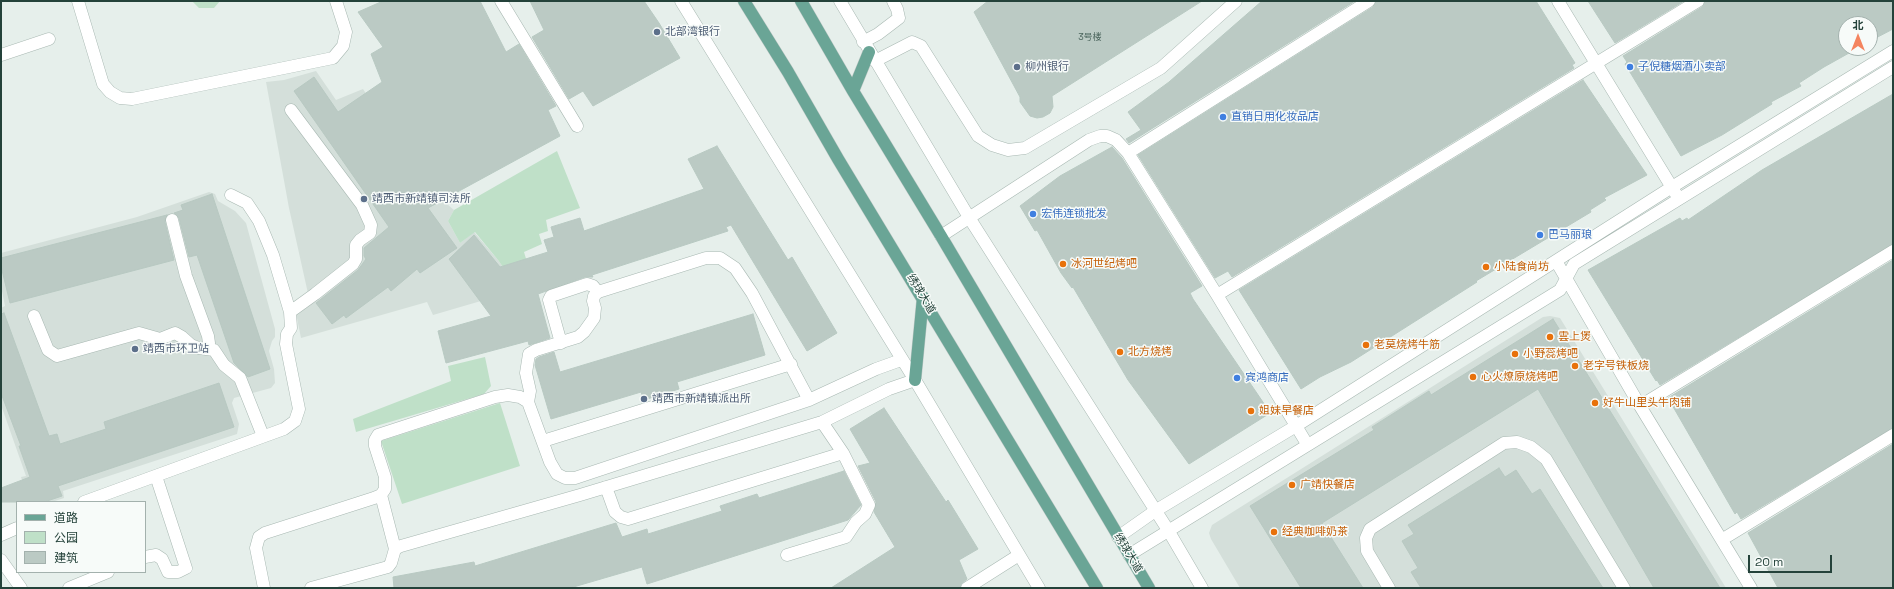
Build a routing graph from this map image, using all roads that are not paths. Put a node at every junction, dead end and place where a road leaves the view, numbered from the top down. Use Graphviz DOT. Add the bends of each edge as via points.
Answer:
graph roads {
  1 [pos="78,1"];
  2 [pos="336,1"];
  3 [pos="501,1"];
  4 [pos="681,1"];
  5 [pos="744,1"];
  6 [pos="801,1"];
  7 [pos="840,1"];
  8 [pos="893,1"];
  9 [pos="1236,1"];
  10 [pos="1369,1"];
  11 [pos="1558,1"];
  12 [pos="1698,1"];
  13 [pos="49,40"];
  14 [pos="869,52"];
  15 [pos="1893,52"];
  16 [pos="1,55"];
  17 [pos="1595,62"];
  18 [pos="1893,67"];
  19 [pos="853,91"];
  20 [pos="291,110"];
  21 [pos="577,126"];
  22 [pos="1128,153"];
  23 [pos="1672,187"];
  24 [pos="230,195"];
  25 [pos="1678,198"];
  26 [pos="970,219"];
  27 [pos="172,220"];
  28 [pos="941,236"];
  29 [pos="1893,251"];
  30 [pos="1556,261"];
  31 [pos="1566,277"];
  32 [pos="598,292"];
  33 [pos="1217,295"];
  34 [pos="923,297"];
  35 [pos="290,312"];
  36 [pos="34,316"];
  37 [pos="561,343"];
  38 [pos="208,348"];
  39 [pos="902,360"];
  40 [pos="791,364"];
  41 [pos="915,380"];
  42 [pos="809,400"];
  43 [pos="528,402"];
  44 [pos="1640,406"];
  45 [pos="822,422"];
  46 [pos="1296,426"];
  47 [pos="262,436"];
  48 [pos="1893,436"];
  49 [pos="543,441"];
  50 [pos="1307,444"];
  51 [pos="843,454"];
  52 [pos="156,476"];
  53 [pos="575,478"];
  54 [pos="606,487"];
  55 [pos="381,495"];
  56 [pos="580,495"];
  57 [pos="87,501"];
  58 [pos="1155,511"];
  59 [pos="16,528"];
  60 [pos="1168,530"];
  61 [pos="1,535"];
  62 [pos="1118,537"];
  63 [pos="1723,539"];
  64 [pos="395,549"];
  65 [pos="787,555"];
  66 [pos="1019,555"];
  67 [pos="1129,555"];
  68 [pos="146,557"];
  69 [pos="1,560"];
  70 [pos="106,573"];
  71 [pos="21,588"];
  72 [pos="69,588"];
  73 [pos="264,588"];
  74 [pos="311,588"];
  75 [pos="967,588"];
  76 [pos="1039,588"];
  77 [pos="1097,588"];
  78 [pos="1149,588"];
  79 [pos="1202,588"];
  80 [pos="1389,588"];
  81 [pos="1624,588"];
  82 [pos="1751,588"];
  1 -- 2 [label="street" via="103,84 120,98 132,99 334,58 343,46 346,32"];
  3 -- 21 [label="street"];
  4 -- 39 [label="street"];
  5 -- 34 [label="main road, 绣球大道"];
  6 -- 19 [label="main road, 绣球大道"];
  7 -- 14 [label="street"];
  8 -- 14 [label="street" via="899,18 878,34"];
  9 -- 14 [label="street" via="1161,68 1025,148 1008,150 992,145 978,136 921,46 912,42"];
  10 -- 22 [label="street"];
  11 -- 17 [label="street"];
  12 -- 17 [label="street"];
  13 -- 16 [label="street"];
  14 -- 19 [label="main road"];
  14 -- 26 [label="street"];
  15 -- 23 [label="street"];
  17 -- 23 [label="street"];
  17 -- 33 [label="street"];
  18 -- 25 [label="street"];
  19 -- 28 [label="main road, 绣球大道"];
  20 -- 35 [label="street" via="362,205 371,225 370,233 356,245 356,259 353,264"];
  22 -- 26 [label="street" via="1116,140 1107,136 1089,140"];
  22 -- 33 [label="street"];
  23 -- 25 [label="street"];
  23 -- 30 [label="street"];
  24 -- 35 [label="street" via="246,203 260,221"];
  25 -- 31 [label="street" via="1574,264"];
  26 -- 28 [label="street"];
  26 -- 58 [label="street"];
  27 -- 38 [label="street" via="186,276 208,336"];
  28 -- 62 [label="main road, 绣球大道"];
  29 -- 44 [label="street"];
  30 -- 31 [label="street"];
  30 -- 46 [label="street"];
  31 -- 44 [label="street"];
  31 -- 50 [label="street" via="1560,290"];
  32 -- 37 [label="street" via="593,301 594,318 584,332"];
  32 -- 37 [label="street" via="587,284 551,296 549,300"];
  32 -- 40 [label="street" via="706,258 720,258 735,268 752,293"];
  33 -- 46 [label="street"];
  34 -- 41 [label="main road"];
  34 -- 77 [label="main road, 绣球大道"];
  35 -- 47 [label="street" via="291,328 287,334 286,344 299,410 294,421 284,429"];
  36 -- 38 [label="street" via="48,350 57,356 139,333 160,339 175,333 191,345"];
  37 -- 43 [label="street" via="529,354 526,373 530,391"];
  38 -- 47 [label="street" via="214,350 224,365 240,378"];
  39 -- 41 [label="street"];
  39 -- 42 [label="street" via="876,369"];
  40 -- 42 [label="street"];
  40 -- 49 [label="street"];
  41 -- 45 [label="street" via="888,389"];
  41 -- 66 [label="street"];
  42 -- 53 [label="street"];
  43 -- 49 [label="street"];
  43 -- 55 [label="street" via="520,397 495,397 378,435 375,446 385,477 385,490"];
  44 -- 63 [label="street"];
  45 -- 51 [label="street"];
  45 -- 54 [label="street"];
  46 -- 50 [label="street"];
  46 -- 58 [label="street"];
  47 -- 52 [label="street"];
  48 -- 63 [label="street"];
  49 -- 53 [label="street" via="557,474 565,478"];
  50 -- 60 [label="street"];
  51 -- 54 [label="street" via="628,519 615,512"];
  51 -- 65 [label="street" via="870,505 846,537"];
  52 -- 57 [label="street"];
  52 -- 68 [label="street" via="186,568 178,572 168,572 162,559 156,555"];
  53 -- 56 [label="street"];
  54 -- 56 [label="street"];
  55 -- 64 [label="street"];
  55 -- 73 [label="street" via="265,533 260,537 256,548"];
  56 -- 64 [label="street"];
  58 -- 60 [label="street"];
  58 -- 62 [label="street"];
  59 -- 61 [label="street"];
  60 -- 67 [label="street"];
  60 -- 79 [label="street"];
  62 -- 67 [label="main road, 绣球大道"];
  63 -- 82 [label="street"];
  64 -- 74 [label="street" via="388,567"];
  66 -- 75 [label="street"];
  66 -- 76 [label="street"];
  67 -- 78 [label="main road, 绣球大道"];
  69 -- 71 [label="street"];
  70 -- 72 [label="street"];
  80 -- 81 [label="street" via="1366,551 1366,538 1370,529 1504,443 1517,442 1531,447 1546,459"];
}
